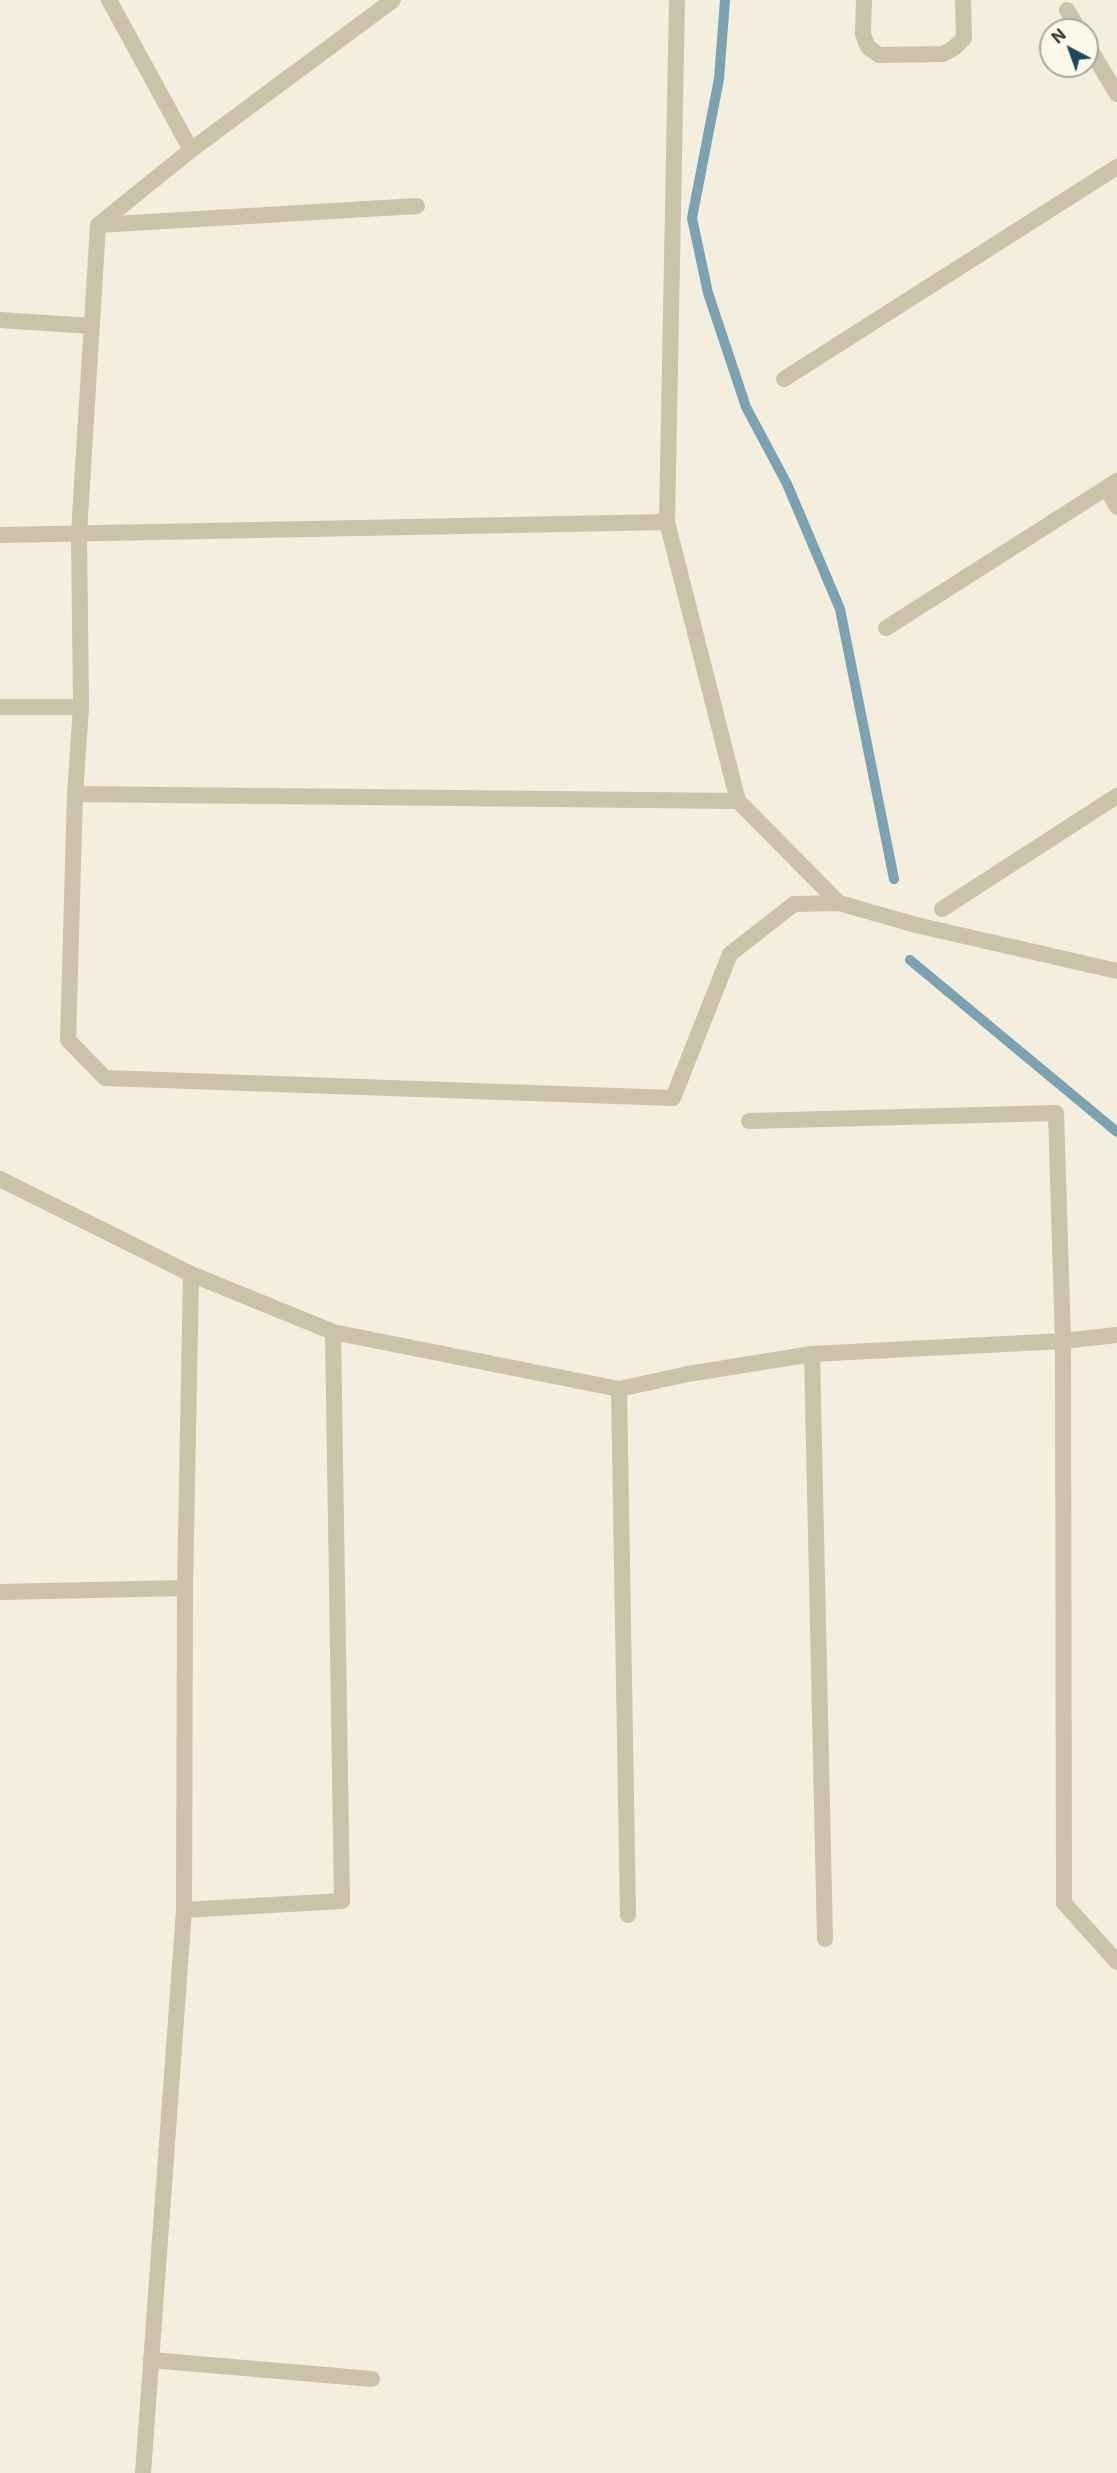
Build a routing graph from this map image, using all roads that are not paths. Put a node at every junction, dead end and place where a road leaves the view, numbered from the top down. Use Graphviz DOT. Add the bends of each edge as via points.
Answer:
graph roads {
  1 [pos="109,0"];
  2 [pos="393,0"];
  3 [pos="677,0"];
  4 [pos="864,0"];
  5 [pos="963,0"];
  6 [pos="1067,10"];
  7 [pos="1072,18"];
  8 [pos="1099,64"];
  9 [pos="1117,93"];
  10 [pos="191,150"];
  11 [pos="1117,167"];
  12 [pos="417,206"];
  13 [pos="98,225"];
  14 [pos="0,320"];
  15 [pos="92,326"];
  16 [pos="784,379"];
  17 [pos="1112,485"];
  18 [pos="1117,507"];
  19 [pos="668,522"];
  20 [pos="79,533"];
  21 [pos="0,535"];
  22 [pos="886,628"];
  23 [pos="0,707"];
  24 [pos="81,707"];
  25 [pos="75,794"];
  26 [pos="1117,796"];
  27 [pos="738,801"];
  28 [pos="839,903"];
  29 [pos="942,909"];
  30 [pos="1117,971"];
  31 [pos="749,1121"];
  32 [pos="0,1179"];
  33 [pos="191,1274"];
  34 [pos="333,1332"];
  35 [pos="1117,1335"];
  36 [pos="1063,1341"];
  37 [pos="812,1354"];
  38 [pos="619,1389"];
  39 [pos="185,1588"];
  40 [pos="0,1592"];
  41 [pos="184,1910"];
  42 [pos="628,1915"];
  43 [pos="825,1939"];
  44 [pos="1117,1962"];
  45 [pos="151,2360"];
  46 [pos="372,2379"];
  47 [pos="143,2473"];
  1 -- 10 [label="street"];
  2 -- 10 [label="street"];
  3 -- 19 [label="street"];
  4 -- 5 [label="street" via="863,34 868,47 879,54 943,54 954,48 964,38"];
  6 -- 7 [label="street"];
  8 -- 9 [label="street"];
  10 -- 13 [label="street"];
  11 -- 16 [label="street"];
  12 -- 13 [label="street"];
  13 -- 15 [label="street"];
  14 -- 15 [label="street"];
  15 -- 20 [label="street"];
  17 -- 18 [label="street"];
  17 -- 22 [label="street"];
  19 -- 20 [label="street"];
  19 -- 27 [label="street"];
  20 -- 21 [label="street"];
  20 -- 24 [label="street"];
  23 -- 24 [label="street"];
  24 -- 25 [label="street"];
  25 -- 27 [label="street"];
  25 -- 28 [label="street" via="68,1040 105,1078 673,1098 730,954 794,904"];
  26 -- 29 [label="street"];
  27 -- 28 [label="street"];
  28 -- 30 [label="street" via="916,925"];
  31 -- 36 [label="street" via="1056,1113"];
  32 -- 33 [label="street"];
  33 -- 34 [label="street"];
  33 -- 39 [label="street"];
  34 -- 38 [label="street"];
  34 -- 41 [label="street" via="342,1901"];
  35 -- 36 [label="street"];
  36 -- 37 [label="street"];
  36 -- 44 [label="street" via="1064,1903"];
  37 -- 38 [label="street"];
  37 -- 43 [label="street"];
  38 -- 42 [label="street"];
  39 -- 40 [label="street"];
  39 -- 41 [label="street"];
  41 -- 45 [label="street"];
  45 -- 46 [label="street"];
  45 -- 47 [label="street"];
}
